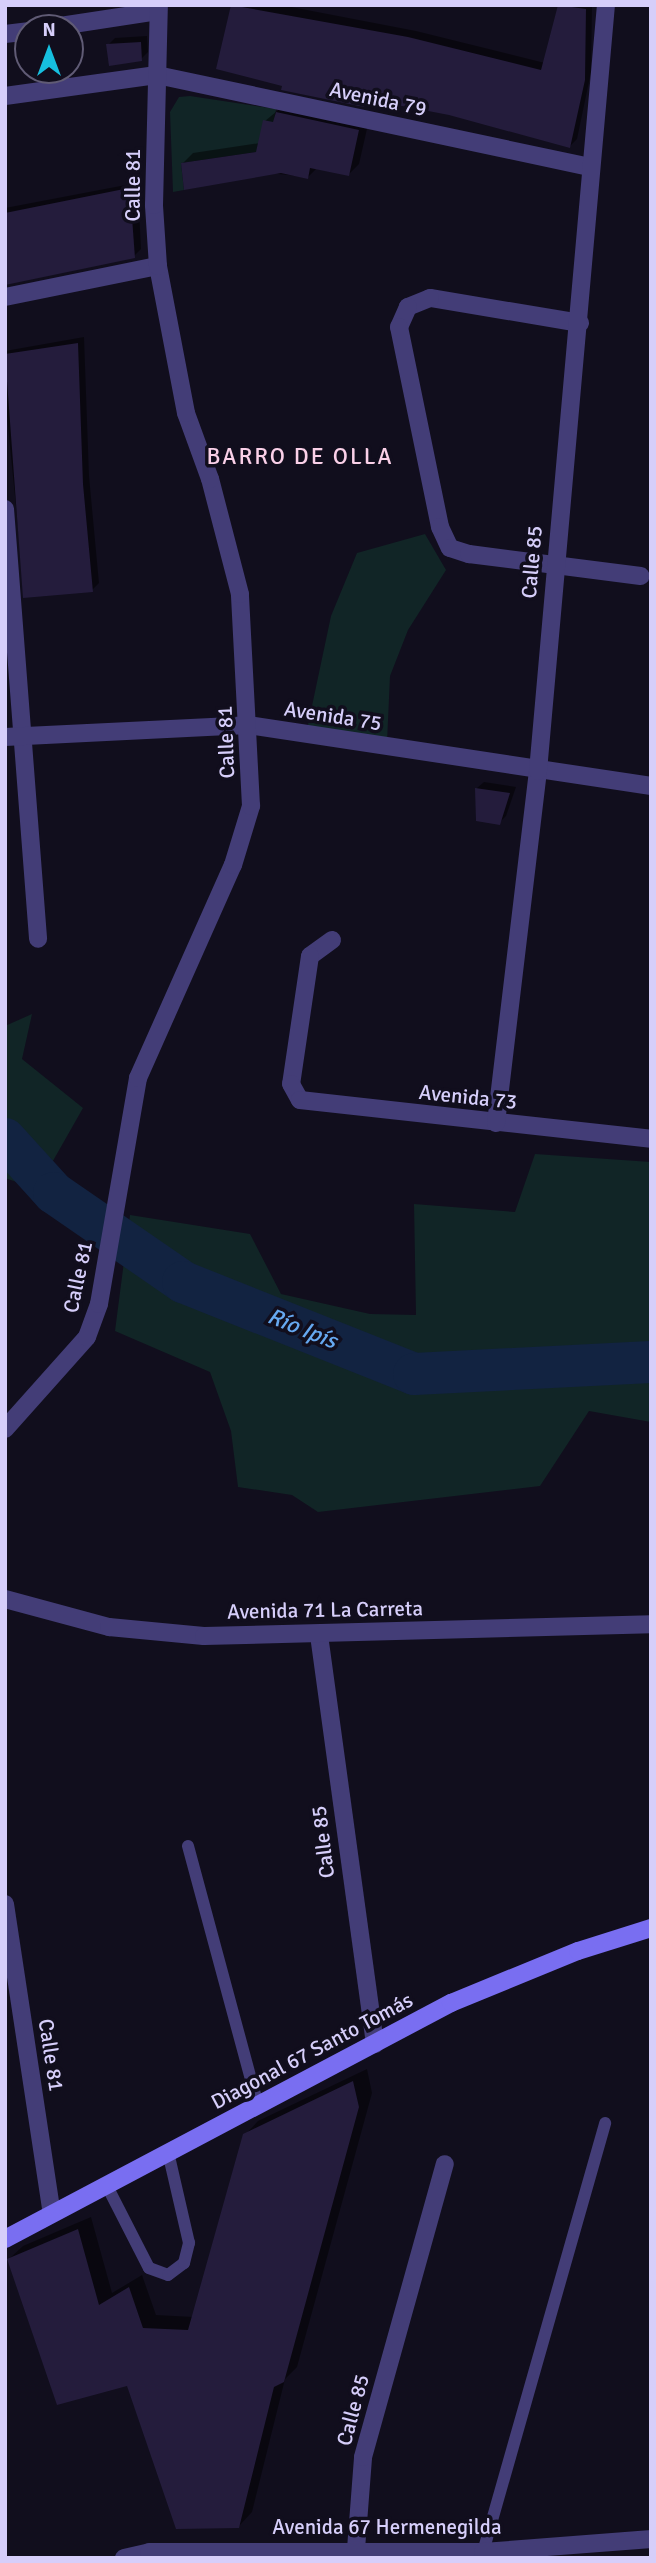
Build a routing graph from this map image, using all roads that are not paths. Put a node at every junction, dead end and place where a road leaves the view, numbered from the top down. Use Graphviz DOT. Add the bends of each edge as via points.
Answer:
graph roads {
  1 [pos="607,5"];
  2 [pos="159,8"];
  3 [pos="84,21"];
  4 [pos="157,75"];
  5 [pos="5,96"];
  6 [pos="590,167"];
  7 [pos="158,266"];
  8 [pos="5,297"];
  9 [pos="580,323"];
  10 [pos="5,509"];
  11 [pos="554,564"];
  12 [pos="641,576"];
  13 [pos="248,725"];
  14 [pos="25,736"];
  15 [pos="5,737"];
  16 [pos="538,771"];
  17 [pos="651,786"];
  18 [pos="38,939"];
  19 [pos="332,940"];
  20 [pos="496,1123"];
  21 [pos="651,1139"];
  22 [pos="5,1429"];
  23 [pos="5,1599"];
  24 [pos="651,1624"];
  25 [pos="319,1635"];
  26 [pos="188,1846"];
  27 [pos="5,1904"];
  28 [pos="651,1928"];
  29 [pos="375,2043"];
  30 [pos="258,2105"];
  31 [pos="605,2123"];
  32 [pos="168,2152"];
  33 [pos="445,2164"];
  34 [pos="106,2184"];
  35 [pos="52,2213"];
  36 [pos="5,2239"];
  37 [pos="651,2539"];
  38 [pos="356,2549"];
  39 [pos="483,2552"];
  40 [pos="401,2555"];
  41 [pos="124,2558"];
  1 -- 6 [label="street, Calle 85"];
  2 -- 3 [label="street"];
  2 -- 4 [label="street, Calle 81"];
  4 -- 5 [label="street, Avenida 79"];
  4 -- 6 [label="street, Avenida 79"];
  4 -- 7 [label="street, Calle 81" via="154,205"];
  6 -- 9 [label="street, Calle 85"];
  7 -- 8 [label="street"];
  7 -- 13 [label="street, Calle 81" via="186,413 210,479 240,594"];
  9 -- 11 [label="street, Calle 85"];
  9 -- 11 [label="street" via="430,298 408,307 399,327 440,527 450,548"];
  10 -- 14 [label="street"];
  11 -- 12 [label="street"];
  11 -- 16 [label="street, Calle 85"];
  13 -- 14 [label="street, Avenida 75"];
  13 -- 16 [label="street, Avenida 75"];
  13 -- 22 [label="street, Calle 81" via="251,806 233,865 138,1077 99,1304 87,1337"];
  14 -- 15 [label="street, Avenida 75"];
  14 -- 18 [label="street"];
  16 -- 17 [label="street, Avenida 75"];
  16 -- 20 [label="street, Calle 85"];
  19 -- 20 [label="street, Avenida 73" via="310,956 291,1084 300,1100"];
  20 -- 21 [label="street, Avenida 73"];
  23 -- 25 [label="street, Avenida 71 La Carreta" via="99,1625 142,1631"];
  24 -- 25 [label="street, Avenida 71 La Carreta"];
  25 -- 29 [label="street, Calle 85"];
  26 -- 30 [label="lane"];
  27 -- 35 [label="street, Calle 81"];
  28 -- 29 [label="main road, Diagonal 67 Santo Tomás" via="487,1986"];
  29 -- 30 [label="main road, Diagonal 67 Santo Tomás"];
  30 -- 32 [label="main road, Diagonal 67 Santo Tomás"];
  31 -- 39 [label="lane"];
  32 -- 34 [label="main road, Diagonal 67 Santo Tomás"];
  32 -- 34 [label="lane" via="189,2243 184,2263 168,2275 149,2268"];
  33 -- 38 [label="street, Calle 85" via="363,2457"];
  34 -- 35 [label="main road, Diagonal 67 Santo Tomás"];
  35 -- 36 [label="main road, Diagonal 67 Santo Tomás"];
  37 -- 39 [label="street, Avenida 67 Hermenegilda"];
  38 -- 40 [label="street, Avenida 67 Hermenegilda"];
  38 -- 41 [label="street, Avenida 67 Hermenegilda" via="149,2552"];
  39 -- 40 [label="street, Avenida 67 Hermenegilda"];
}
